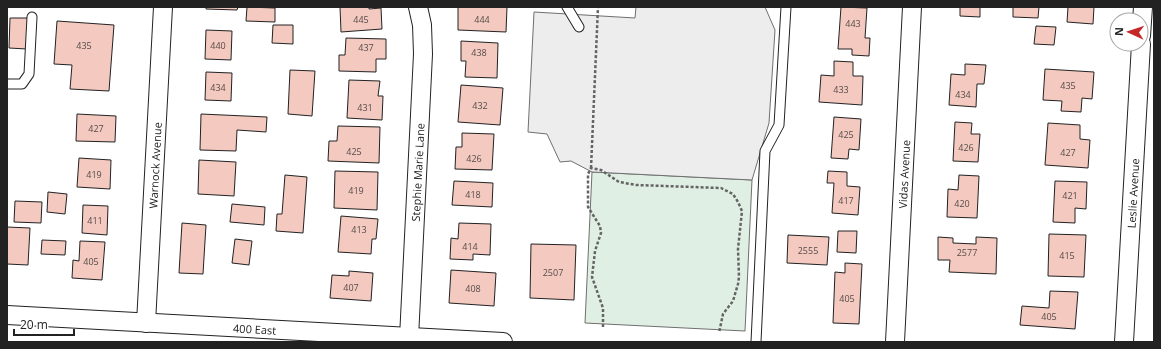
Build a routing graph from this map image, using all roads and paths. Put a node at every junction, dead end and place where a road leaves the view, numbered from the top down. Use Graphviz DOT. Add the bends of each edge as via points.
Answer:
graph roads {
  1 [pos="163,7"];
  2 [pos="418,7"];
  3 [pos="567,7"];
  4 [pos="598,7"];
  5 [pos="786,7"];
  6 [pos="912,7"];
  7 [pos="32,17"];
  8 [pos="580,27"];
  9 [pos="1141,52"];
  10 [pos="7,84"];
  11 [pos="590,168"];
  12 [pos="7,315"];
  13 [pos="146,323"];
  14 [pos="603,327"];
  15 [pos="719,333"];
  16 [pos="228,335"];
  17 [pos="409,338"];
  18 [pos="502,342"];
  19 [pos="756,342"];
  20 [pos="895,342"];
  21 [pos="1124,342"];
  1 -- 13 [label="street, Warnock Avenue"];
  2 -- 17 [label="street, Stephie Marie Lane" via="422,25 423,54"];
  3 -- 8 [label="lane"];
  4 -- 11 [label="path"];
  5 -- 19 [label="lane" via="780,125 765,151"];
  6 -- 20 [label="street, Vidas Avenue"];
  7 -- 10 [label="lane" via="28,74 22,84"];
  9 -- 21 [label="street, Leslie Avenue"];
  11 -- 14 [label="path" via="588,207 600,226 592,277 603,308"];
  11 -- 15 [label="path" via="602,170 619,182 721,188 733,194 742,211 738,249 739,277 733,301 723,314"];
  12 -- 13 [label="street, 400 East"];
  13 -- 16 [label="street, 400 East"];
  16 -- 17 [label="street, 400 East"];
  17 -- 18 [label="street, 400 East"];
}
